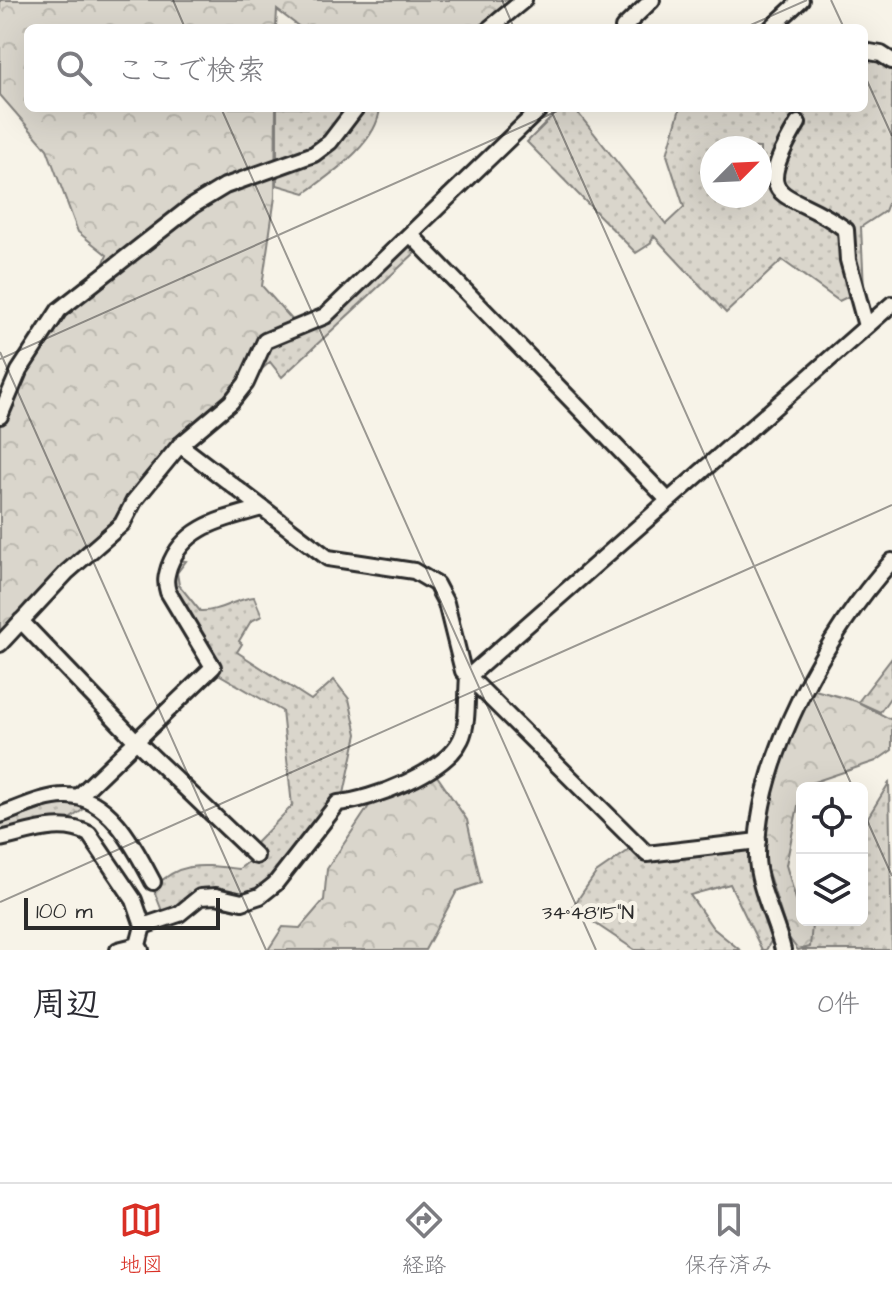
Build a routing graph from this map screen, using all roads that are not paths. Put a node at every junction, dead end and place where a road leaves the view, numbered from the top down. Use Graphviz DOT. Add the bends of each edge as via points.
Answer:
graph roads {
  1 [pos="524,0"];
  2 [pos="652,0"];
  3 [pos="801,0"];
  4 [pos="495,24"];
  5 [pos="627,24"];
  6 [pos="775,24"];
  7 [pos="868,52"];
  8 [pos="892,61"];
  9 [pos="353,112"];
  10 [pos="537,112"];
  11 [pos="798,123"];
  12 [pos="411,235"];
  13 [pos="892,304"];
  14 [pos="866,326"];
  15 [pos="0,416"];
  16 [pos="180,445"];
  17 [pos="667,499"];
  18 [pos="262,508"];
  19 [pos="892,561"];
  20 [pos="21,621"];
  21 [pos="0,644"];
  22 [pos="468,677"];
  23 [pos="136,741"];
  24 [pos="78,797"];
  25 [pos="0,815"];
  26 [pos="0,839"];
  27 [pos="758,841"];
  28 [pos="256,856"];
  29 [pos="153,882"];
  30 [pos="143,926"];
  31 [pos="140,947"];
  32 [pos="118,950"];
  33 [pos="783,950"];
  1 -- 4 [label="street"];
  2 -- 5 [label="street"];
  3 -- 6 [label="street"];
  7 -- 8 [label="street"];
  9 -- 15 [label="street" via="314,154 225,186 192,206 59,310 19,371"];
  10 -- 12 [label="street"];
  11 -- 14 [label="street" via="776,158 773,178 794,203 846,230 848,260"];
  12 -- 16 [label="street" via="325,316 265,341 231,402"];
  12 -- 17 [label="street"];
  13 -- 14 [label="street"];
  14 -- 17 [label="street"];
  16 -- 18 [label="street"];
  16 -- 20 [label="street" via="122,524"];
  17 -- 22 [label="street"];
  18 -- 22 [label="street" via="328,558 414,571 436,584"];
  18 -- 23 [label="street" via="200,528 173,557 164,582 213,667"];
  19 -- 27 [label="street" via="867,587 790,721 771,770"];
  20 -- 21 [label="street"];
  20 -- 23 [label="street"];
  22 -- 27 [label="street" via="647,854"];
  22 -- 30 [label="street" via="463,737 447,759 358,801 338,803 260,896 242,902 200,897 179,914"];
  23 -- 24 [label="street"];
  23 -- 28 [label="street"];
  24 -- 25 [label="street" via="52,798"];
  24 -- 29 [label="street" via="115,821"];
  26 -- 30 [label="street" via="51,826 89,834 134,900"];
  27 -- 33 [label="street" via="757,859"];
  30 -- 31 [label="street"];
  31 -- 32 [label="street"];
}
